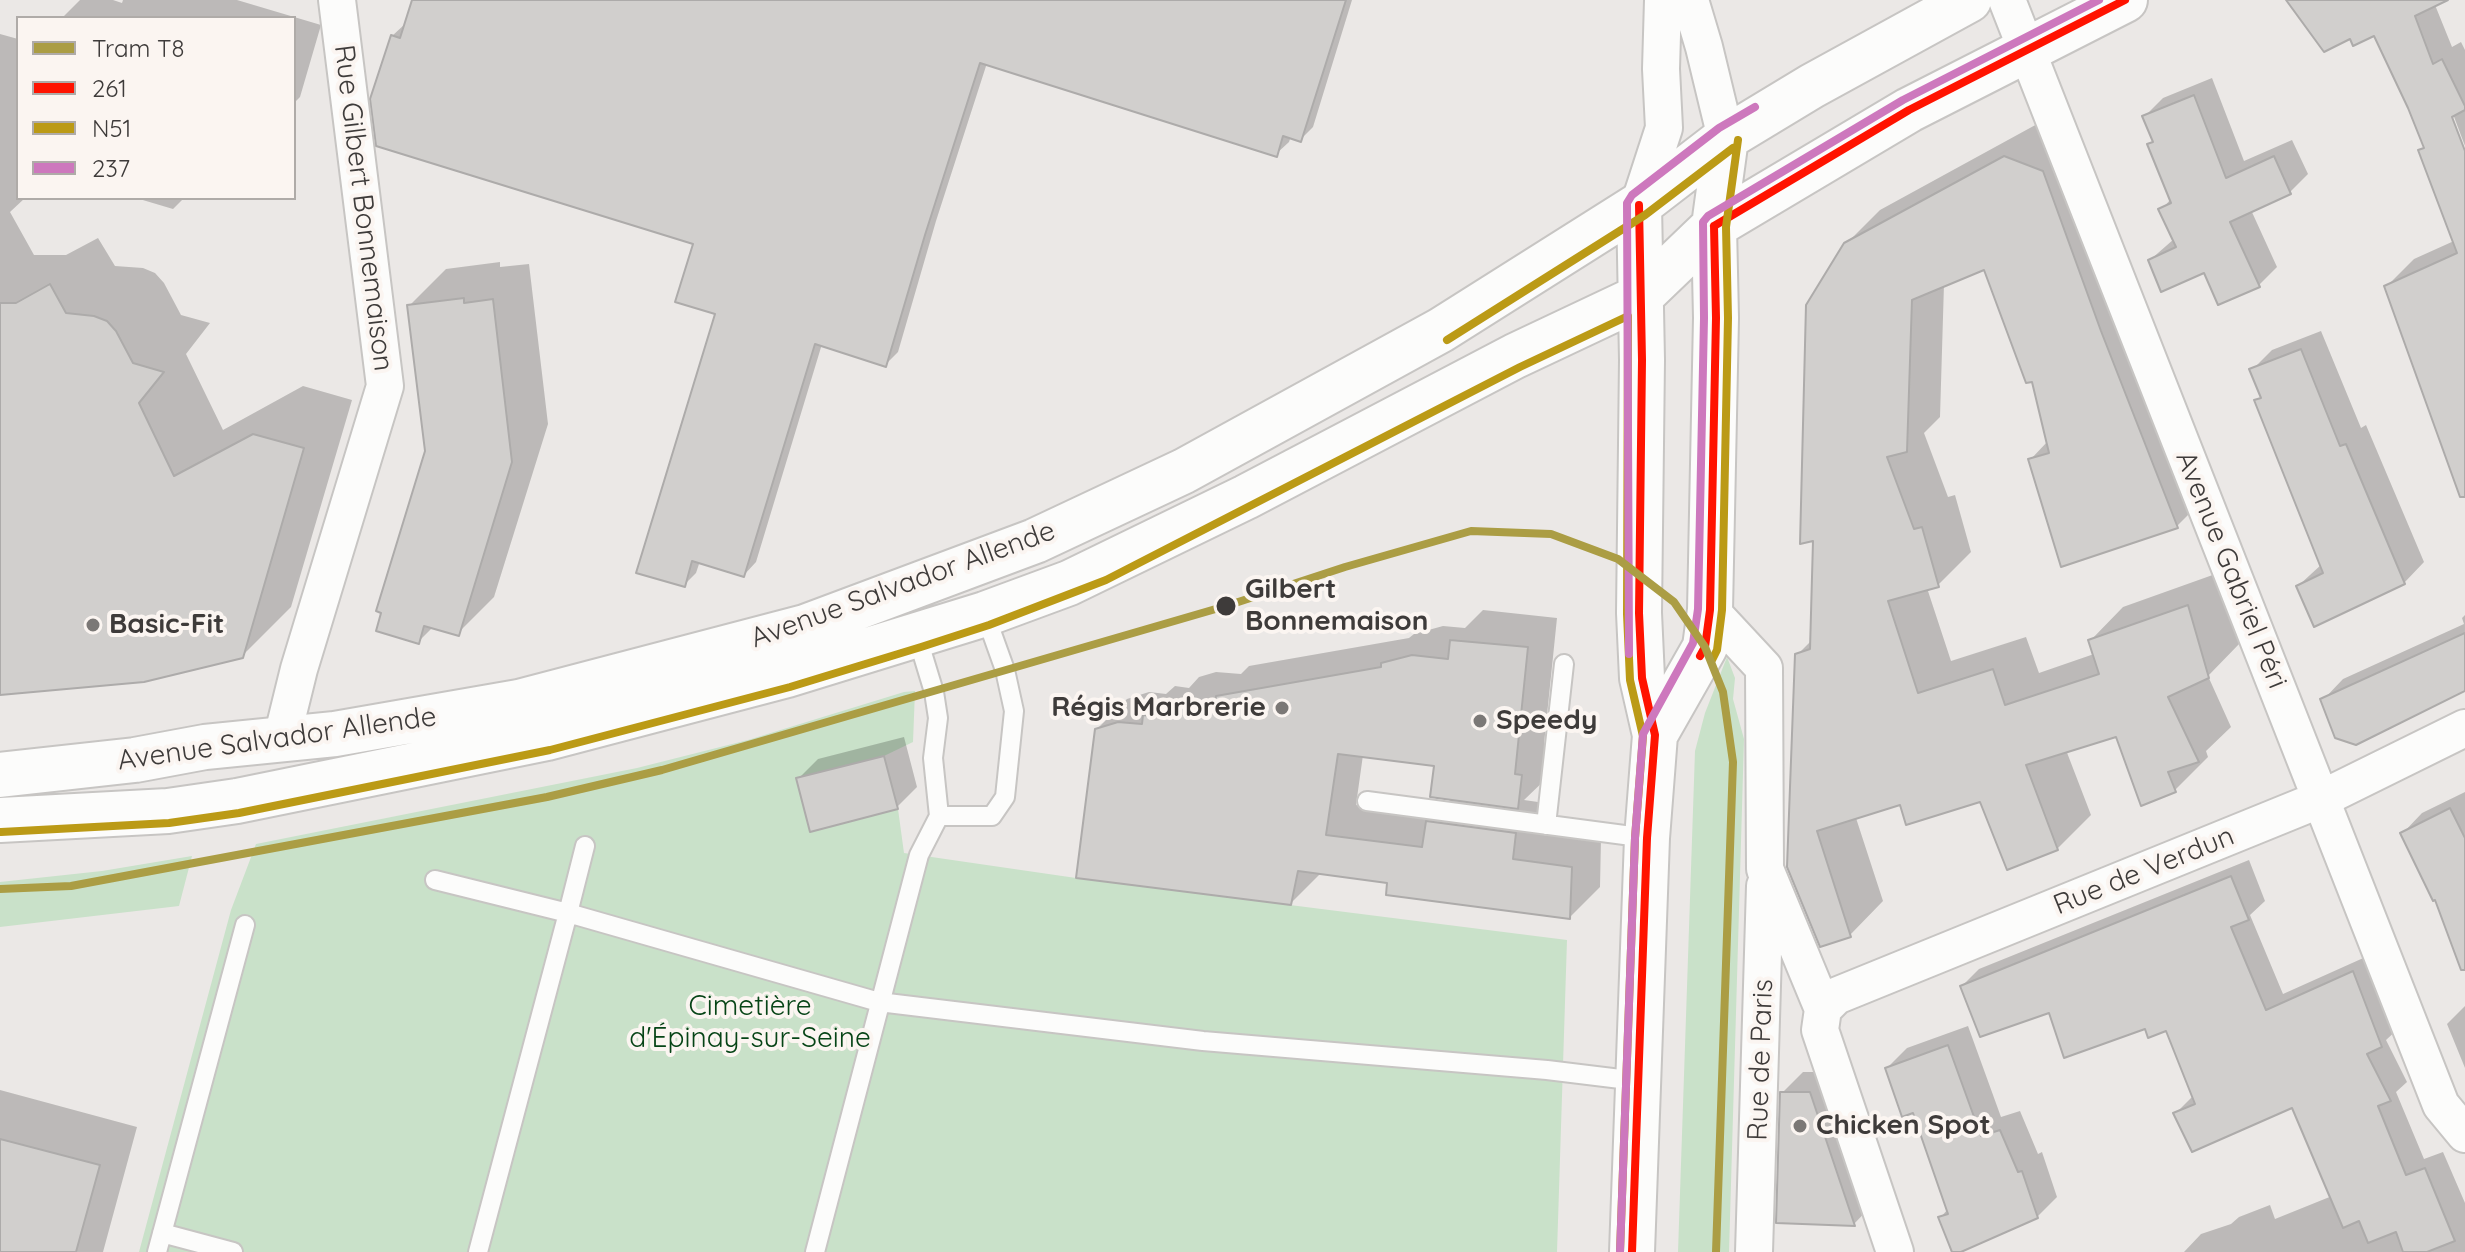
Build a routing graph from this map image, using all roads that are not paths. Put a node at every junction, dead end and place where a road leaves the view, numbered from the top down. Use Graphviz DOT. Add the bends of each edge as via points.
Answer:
graph roads {
  1 [pos="337,0"];
  2 [pos="1663,0"];
  3 [pos="1690,0"];
  4 [pos="1969,0"];
  5 [pos="2007,0"];
  6 [pos="2125,0"];
  7 [pos="2026,50"];
  8 [pos="1726,138"];
  9 [pos="1639,205"];
  10 [pos="1714,226"];
  11 [pos="1640,297"];
  12 [pos="1710,610"];
  13 [pos="985,614"];
  14 [pos="917,636"];
  15 [pos="1564,664"];
  16 [pos="2465,728"];
  17 [pos="1655,735"];
  18 [pos="282,738"];
  19 [pos="0,775"];
  20 [pos="2321,799"];
  21 [pos="1367,801"];
  22 [pos="939,816"];
  23 [pos="0,820"];
  24 [pos="1546,825"];
  25 [pos="1647,838"];
  26 [pos="585,846"];
  27 [pos="1765,869"];
  28 [pos="435,880"];
  29 [pos="568,913"];
  30 [pos="245,925"];
  31 [pos="879,1002"];
  32 [pos="1823,1009"];
  33 [pos="1637,1081"];
  34 [pos="2465,1134"];
  35 [pos="162,1233"];
  36 [pos="157,1252"];
  37 [pos="233,1252"];
  38 [pos="478,1252"];
  39 [pos="815,1252"];
  40 [pos="1632,1252"];
  41 [pos="1754,1252"];
  42 [pos="1895,1252"];
  1 -- 18 [label="street, Rue Gilbert Bonnemaison" via="385,386"];
  2 -- 9 [label="street" via="1664,128"];
  3 -- 8 [label="street"];
  4 -- 8 [label="main road, Avenue Salvador Allende"];
  5 -- 7 [label="street, Avenue Gabriel Péri"];
  6 -- 7 [label="main road, Avenue Salvador Allende"];
  7 -- 10 [label="main road, Avenue Salvador Allende" via="1909,110"];
  7 -- 20 [label="street, Avenue Gabriel Péri"];
  8 -- 9 [label="main road, Avenue Salvador Allende"];
  8 -- 10 [label="main road"];
  9 -- 11 [label="main road"];
  9 -- 18 [label="main road, Avenue Salvador Allende" via="1441,330 1184,471 1008,551 805,627 519,702 350,732"];
  10 -- 11 [label="main road, Avenue Salvador Allende"];
  10 -- 12 [label="main road"];
  11 -- 13 [label="main road, Avenue Salvador Allende" via="1101,569"];
  11 -- 17 [label="main road" via="1639,613 1642,678"];
  12 -- 17 [label="main road" via="1705,647"];
  12 -- 27 [label="street, Rue de Paris" via="1764,668"];
  13 -- 14 [label="main road, Avenue Salvador Allende"];
  13 -- 22 [label="lane" via="1014,711 1005,797 992,816"];
  14 -- 22 [label="lane" via="938,718 933,758"];
  14 -- 23 [label="main road, Avenue Salvador Allende" via="547,738 237,801 168,811"];
  15 -- 24 [label="lane"];
  16 -- 20 [label="street, Rue de Verdun"];
  17 -- 25 [label="main road"];
  18 -- 19 [label="main road, Avenue Salvador Allende"];
  20 -- 32 [label="street, Rue de Verdun" via="1836,996"];
  20 -- 34 [label="street, Avenue Gabriel Péri" via="2441,1105"];
  21 -- 24 [label="lane"];
  22 -- 31 [label="lane" via="919,855"];
  24 -- 25 [label="lane"];
  25 -- 33 [label="main road"];
  26 -- 29 [label="lane"];
  27 -- 32 [label="street"];
  27 -- 41 [label="street, Rue de Paris"];
  28 -- 29 [label="lane"];
  29 -- 31 [label="lane"];
  29 -- 38 [label="lane"];
  30 -- 35 [label="lane"];
  31 -- 33 [label="lane" via="1203,1041"];
  31 -- 39 [label="lane"];
  32 -- 42 [label="street" via="1820,1030"];
  33 -- 40 [label="main road"];
  35 -- 36 [label="lane"];
  35 -- 37 [label="lane"];
}
